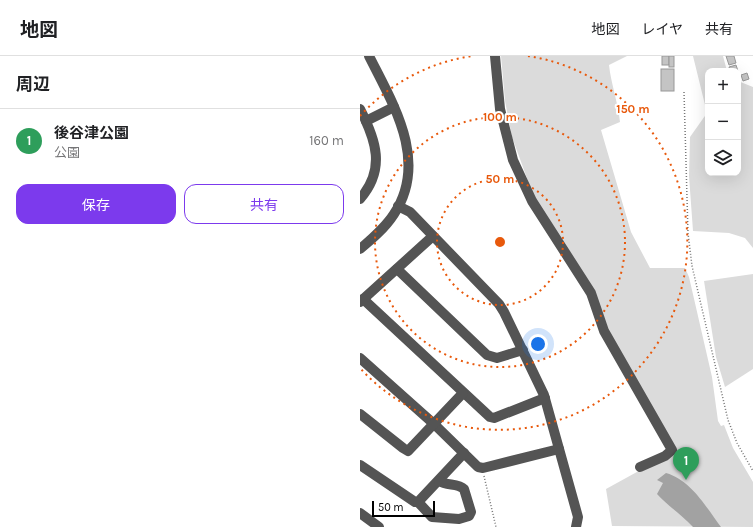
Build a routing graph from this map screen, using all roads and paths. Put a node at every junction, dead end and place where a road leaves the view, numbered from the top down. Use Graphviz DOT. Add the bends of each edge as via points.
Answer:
graph roads {
  1 [pos="369,56"];
  2 [pos="495,56"];
  3 [pos="684,92"];
  4 [pos="394,107"];
  5 [pos="360,109"];
  6 [pos="366,121"];
  7 [pos="360,199"];
  8 [pos="398,206"];
  9 [pos="433,236"];
  10 [pos="360,249"];
  11 [pos="398,269"];
  12 [pos="362,301"];
  13 [pos="523,350"];
  14 [pos="360,358"];
  15 [pos="463,393"];
  16 [pos="545,398"];
  17 [pos="360,414"];
  18 [pos="434,424"];
  19 [pos="559,448"];
  20 [pos="464,453"];
  21 [pos="360,465"];
  22 [pos="640,467"];
  23 [pos="483,468"];
  24 [pos="753,471"];
  25 [pos="439,481"];
  26 [pos="418,502"];
  27 [pos="360,513"];
  28 [pos="379,527"];
  29 [pos="496,527"];
  30 [pos="576,527"];
  1 -- 4 [label="street"];
  2 -- 22 [label="street" via="500,109 513,160 532,201 591,293 604,331 672,450 666,456"];
  3 -- 24 [label="path" via="688,233 692,266 728,420 737,443"];
  4 -- 6 [label="street"];
  4 -- 8 [label="street" via="404,131 408,153 406,180"];
  5 -- 6 [label="street"];
  6 -- 7 [label="street" via="373,138 377,160 371,184"];
  8 -- 9 [label="street" via="410,212"];
  8 -- 10 [label="street" via="388,222"];
  9 -- 11 [label="street"];
  9 -- 13 [label="street" via="499,304"];
  11 -- 12 [label="street"];
  11 -- 13 [label="street" via="486,355 497,358"];
  12 -- 15 [label="street"];
  13 -- 16 [label="street"];
  14 -- 18 [label="street"];
  15 -- 16 [label="street" via="494,418"];
  15 -- 18 [label="street"];
  16 -- 19 [label="street"];
  17 -- 18 [label="street" via="408,451"];
  18 -- 20 [label="street"];
  19 -- 23 [label="street"];
  19 -- 30 [label="street" via="578,517"];
  20 -- 23 [label="street"];
  20 -- 25 [label="street"];
  21 -- 26 [label="street" via="397,491"];
  23 -- 29 [label="path"];
  25 -- 26 [label="street"];
  25 -- 26 [label="street" via="448,486 464,489 471,512 469,516 459,519 432,517"];
  27 -- 28 [label="street"];
}
